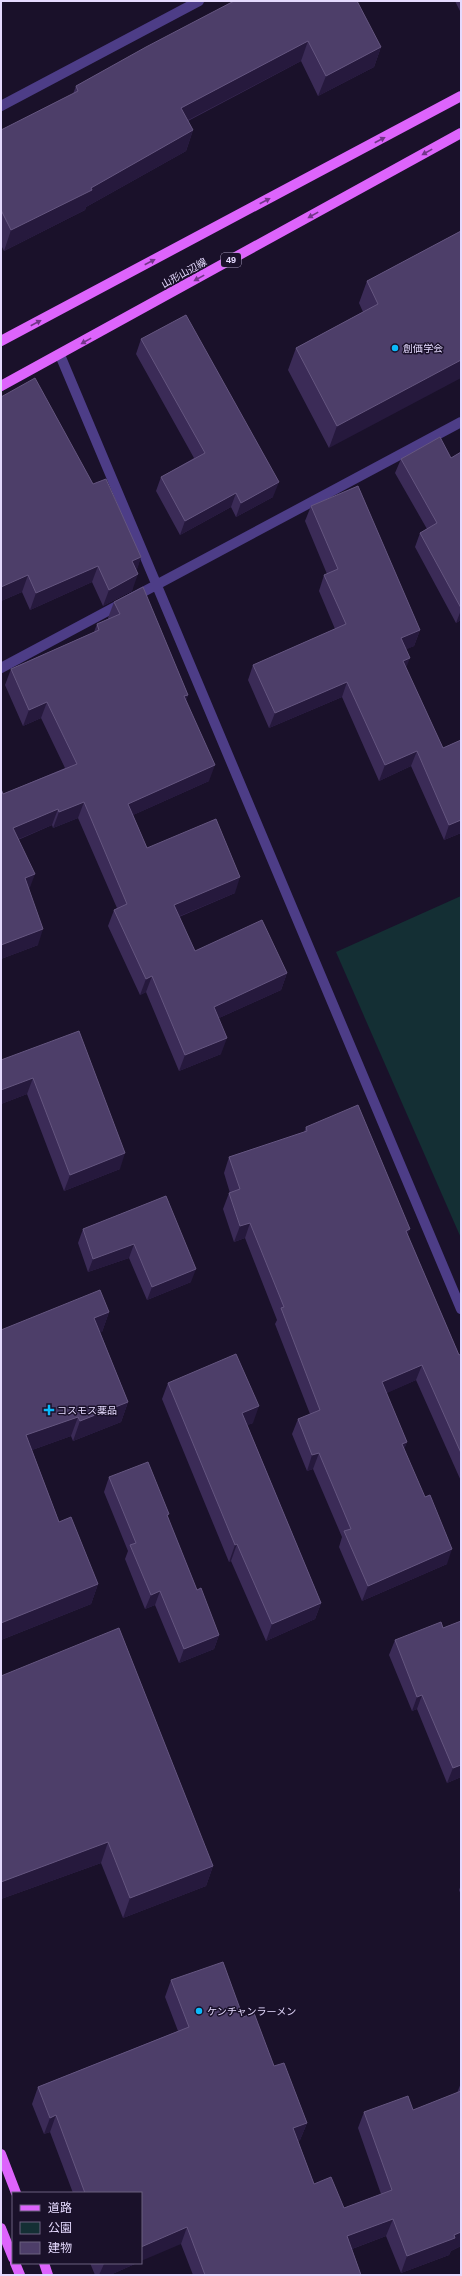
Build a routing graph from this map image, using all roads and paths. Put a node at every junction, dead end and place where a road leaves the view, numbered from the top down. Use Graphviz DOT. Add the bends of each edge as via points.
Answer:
graph roads {
  1 [pos="199,1"];
  2 [pos="461,96"];
  3 [pos="1,106"];
  4 [pos="461,134"];
  5 [pos="1,341"];
  6 [pos="60,355"];
  7 [pos="1,386"];
  8 [pos="461,422"];
  9 [pos="155,584"];
  10 [pos="1,668"];
  11 [pos="461,1309"];
  12 [pos="1,2154"];
  13 [pos="16,2192"];
  14 [pos="1,2228"];
  15 [pos="12,2256"];
  16 [pos="15,2264"];
  17 [pos="44,2264"];
  18 [pos="20,2275"];
  19 [pos="48,2275"];
  1 -- 3 [label="street"];
  5 -- 2 [label="main road, one-way"];
  4 -- 6 [label="main road, 山形山辺線 / 49, one-way"];
  6 -- 7 [label="main road, 山形山辺線 / 49"];
  6 -- 9 [label="street"];
  8 -- 9 [label="street"];
  9 -- 10 [label="street"];
  9 -- 11 [label="street"];
  12 -- 13 [label="main road"];
  14 -- 15 [label="main road"];
  16 -- 18 [label="main road"];
  17 -- 19 [label="main road"];
}
